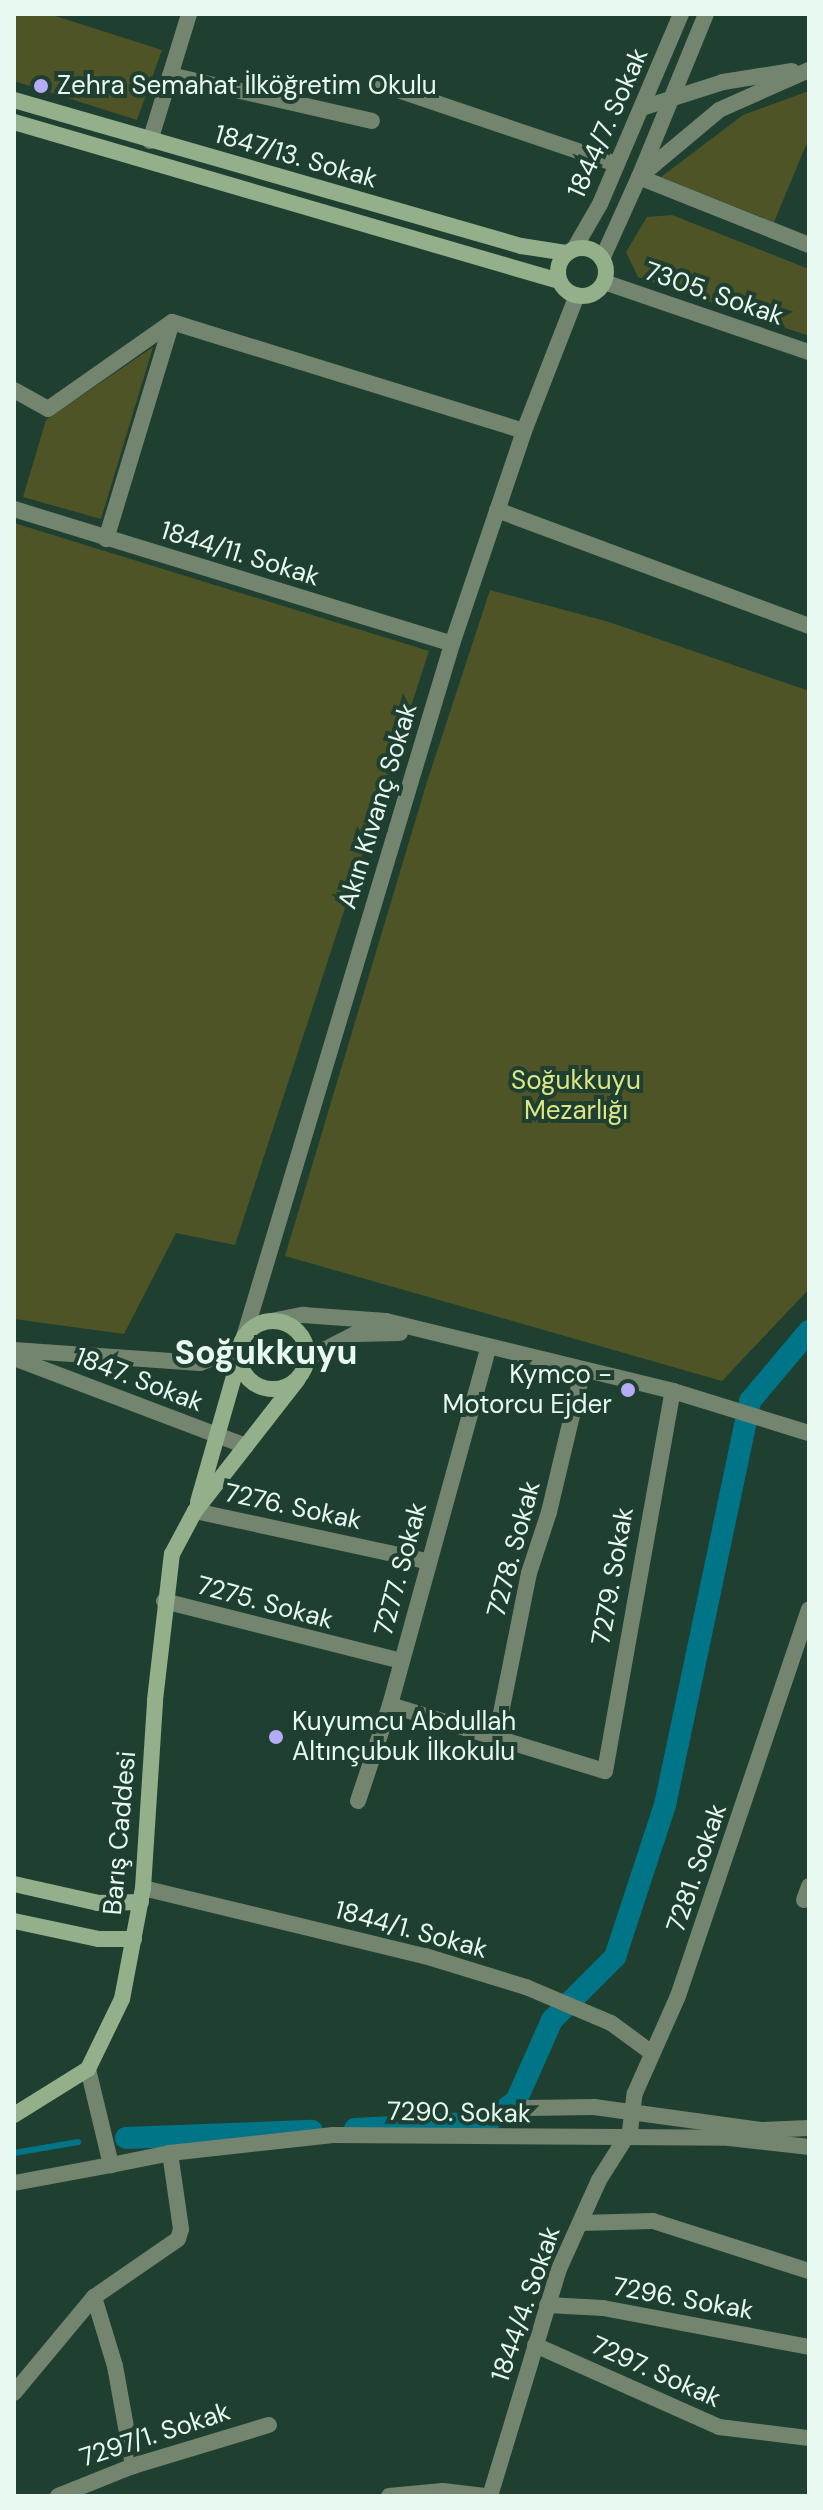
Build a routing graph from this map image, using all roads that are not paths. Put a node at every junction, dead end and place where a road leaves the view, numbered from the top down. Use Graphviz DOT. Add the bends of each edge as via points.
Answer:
graph roads {
  1 [pos="189,14"];
  2 [pos="681,14"];
  3 [pos="706,14"];
  4 [pos="809,69"];
  5 [pos="170,75"];
  6 [pos="380,84"];
  7 [pos="672,98"];
  8 [pos="14,100"];
  9 [pos="642,108"];
  10 [pos="372,121"];
  11 [pos="14,122"];
  12 [pos="150,141"];
  13 [pos="617,164"];
  14 [pos="639,177"];
  15 [pos="809,245"];
  16 [pos="571,251"];
  17 [pos="602,259"];
  18 [pos="559,281"];
  19 [pos="604,282"];
  20 [pos="577,295"];
  21 [pos="172,322"];
  22 [pos="809,352"];
  23 [pos="14,390"];
  24 [pos="524,431"];
  25 [pos="14,509"];
  26 [pos="497,510"];
  27 [pos="106,539"];
  28 [pos="809,626"];
  29 [pos="452,644"];
  30 [pos="271,1321"];
  31 [pos="441,1337"];
  32 [pos="241,1347"];
  33 [pos="488,1349"];
  34 [pos="14,1350"];
  35 [pos="14,1358"];
  36 [pos="308,1358"];
  37 [pos="582,1373"];
  38 [pos="298,1379"];
  39 [pos="673,1391"];
  40 [pos="809,1433"];
  41 [pos="217,1436"];
  42 [pos="246,1446"];
  43 [pos="195,1511"];
  44 [pos="427,1561"];
  45 [pos="164,1601"];
  46 [pos="809,1610"];
  47 [pos="401,1661"];
  48 [pos="390,1705"];
  49 [pos="496,1738"];
  50 [pos="358,1801"];
  51 [pos="14,1884"];
  52 [pos="142,1895"];
  53 [pos="14,1921"];
  54 [pos="134,1939"];
  55 [pos="652,2053"];
  56 [pos="88,2069"];
  57 [pos="527,2108"];
  58 [pos="14,2115"];
  59 [pos="630,2135"];
  60 [pos="809,2140"];
  61 [pos="170,2153"];
  62 [pos="111,2165"];
  63 [pos="14,2183"];
  64 [pos="580,2223"];
  65 [pos="809,2271"];
  66 [pos="94,2297"];
  67 [pos="547,2305"];
  68 [pos="535,2345"];
  69 [pos="809,2347"];
  70 [pos="14,2393"];
  71 [pos="269,2425"];
  72 [pos="809,2438"];
  73 [pos="133,2466"];
  74 [pos="58,2496"];
  75 [pos="389,2496"];
  76 [pos="488,2496"];
  1 -- 5 [label="street"];
  2 -- 9 [label="street, 1844/7. Sokak"];
  3 -- 7 [label="street"];
  4 -- 7 [label="street" via="723,82"];
  4 -- 14 [label="street" via="719,110"];
  5 -- 10 [label="street"];
  5 -- 12 [label="street"];
  6 -- 13 [label="street"];
  7 -- 9 [label="street"];
  7 -- 14 [label="street"];
  8 -- 12 [label="main road, 1847/13. Sokak"];
  9 -- 13 [label="street, 1844/7. Sokak"];
  11 -- 18 [label="main road, 1847/13. Sokak"];
  12 -- 16 [label="main road, 1847/13. Sokak" via="521,246"];
  13 -- 16 [label="street, 1844/7. Sokak"];
  14 -- 15 [label="street"];
  14 -- 17 [label="street"];
  16 -- 17 [label="main road" via="590,249"];
  16 -- 18 [label="main road" via="559,266"];
  17 -- 19 [label="main road"];
  18 -- 20 [label="main road"];
  19 -- 20 [label="main road" via="593,293"];
  19 -- 22 [label="street, 7305. Sokak"];
  20 -- 24 [label="street, Akın Kıvanç Sokak"];
  21 -- 23 [label="street" via="48,409"];
  21 -- 24 [label="street"];
  21 -- 27 [label="street"];
  24 -- 26 [label="street, Akın Kıvanç Sokak"];
  25 -- 27 [label="street, 1844/11. Sokak"];
  26 -- 28 [label="street"];
  26 -- 29 [label="street, Akın Kıvanç Sokak"];
  27 -- 29 [label="street, 1844/11. Sokak"];
  29 -- 32 [label="street, Akın Kıvanç Sokak"];
  30 -- 31 [label="street" via="346,1316"];
  30 -- 32 [label="main road"];
  30 -- 36 [label="main road" via="301,1335"];
  31 -- 33 [label="street"];
  31 -- 36 [label="street" via="355,1334"];
  32 -- 34 [label="street, 1847. Sokak" via="200,1363"];
  32 -- 38 [label="main road" via="247,1378 266,1389"];
  32 -- 41 [label="main road"];
  33 -- 37 [label="street"];
  33 -- 44 [label="street, 7277. Sokak"];
  35 -- 41 [label="street, 1847. Sokak"];
  36 -- 38 [label="main road"];
  37 -- 39 [label="street"];
  37 -- 49 [label="street, 7278. Sokak" via="529,1573"];
  38 -- 42 [label="main road"];
  39 -- 40 [label="street"];
  39 -- 49 [label="street, 7279. Sokak" via="605,1771"];
  41 -- 42 [label="street, 1847. Sokak"];
  41 -- 43 [label="main road"];
  42 -- 43 [label="main road"];
  43 -- 44 [label="street, 7276. Sokak"];
  43 -- 45 [label="main road, Barış Caddesi" via="172,1554"];
  44 -- 47 [label="street, 7277. Sokak"];
  45 -- 47 [label="street, 7275. Sokak"];
  45 -- 52 [label="main road, Barış Caddesi"];
  46 -- 55 [label="street, 7281. Sokak" via="678,1996"];
  47 -- 48 [label="street, 7277. Sokak"];
  48 -- 49 [label="street"];
  48 -- 50 [label="street, 7277. Sokak"];
  51 -- 52 [label="main road" via="98,1903"];
  52 -- 54 [label="main road, Barış Caddesi"];
  52 -- 55 [label="street, 1844/1. Sokak" via="425,1956 526,1987 611,2023"];
  53 -- 54 [label="main road" via="99,1939"];
  54 -- 56 [label="main road, Barış Caddesi" via="122,1999"];
  55 -- 59 [label="street, 7281. Sokak, bridge" via="635,2093"];
  56 -- 58 [label="main road"];
  56 -- 62 [label="street"];
  57 -- 60 [label="street" via="594,2107"];
  59 -- 60 [label="street, 7290. Sokak"];
  59 -- 61 [label="street, 7290. Sokak" via="333,2135"];
  59 -- 64 [label="street, 1844/4. Sokak" via="599,2180"];
  61 -- 62 [label="street, 7290. Sokak"];
  61 -- 66 [label="street" via="178,2239"];
  62 -- 63 [label="street, 7290. Sokak"];
  64 -- 65 [label="street" via="653,2221"];
  64 -- 67 [label="street, 1844/4. Sokak"];
  66 -- 70 [label="street"];
  66 -- 73 [label="street" via="115,2366"];
  67 -- 68 [label="street, 1844/4. Sokak"];
  67 -- 69 [label="street, 7296. Sokak" via="603,2308"];
  68 -- 72 [label="street, 7297. Sokak" via="719,2427"];
  68 -- 76 [label="street, 1844/4. Sokak"];
  71 -- 73 [label="street, 7297/1. Sokak"];
  73 -- 74 [label="street, 7297/1. Sokak"];
  75 -- 76 [label="street" via="443,2491"];
}
